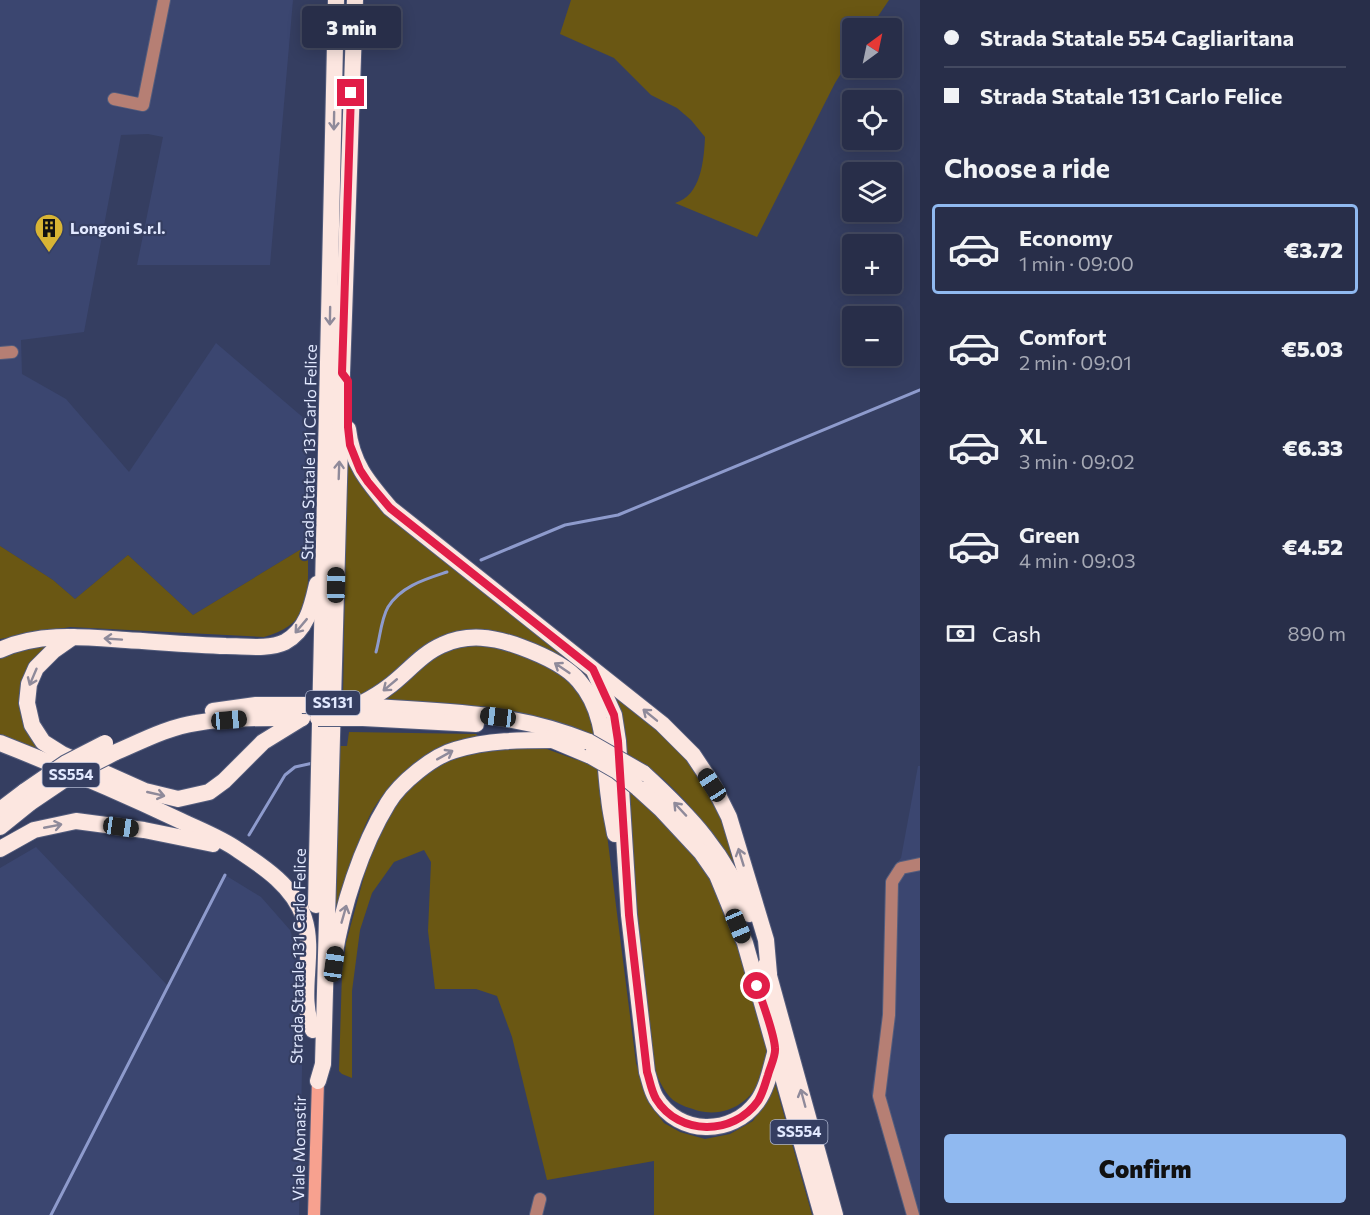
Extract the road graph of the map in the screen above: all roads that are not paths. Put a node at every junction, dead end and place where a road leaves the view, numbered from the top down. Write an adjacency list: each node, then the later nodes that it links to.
1 (164, 0): 4 (street)
2 (336, 0): 6 (highway, Strada Statale 131 Carlo Felice / SS131, one-way to 6)
3 (354, 0): 5 (highway, Strada Statale 131 Carlo Felice / SS131)
4 (114, 99)
5 (342, 373): 9 (highway); 24 (highway, Strada Statale 131 Carlo Felice / SS131, one-way to 5)
6 (325, 551): 7 (highway, one-way to 7); 24 (highway, Strada Statale 131 Carlo Felice / SS131)
7 (73, 636): 8 (highway); 11 (highway, one-way to 11)
8 (0, 650)
9 (593, 669): 22 (highway); 23 (highway, one-way to 9)
10 (360, 712): 11 (highway, SS554, bridge); 12 (highway, SS554); 14 (highway, SS554); 22 (highway, one-way to 10)
11 (307, 713): 16 (highway, SS554, bridge)
12 (555, 740): 14 (highway, SS554); 24 (highway, one-way to 12)
13 (0, 742): 20 (highway)
14 (590, 749): 15 (highway, SS554, bridge)
15 (641, 781): 23 (highway, SS554, one-way to 15); 25 (highway, SS554)
16 (28, 796): 17 (highway, SS554); 18 (highway, SS554)
17 (0, 810)
18 (0, 827)
19 (0, 849): 20 (highway, one-way to 20)
20 (237, 849): 24 (highway)
21 (920, 864): 32 (street)
22 (629, 915): 25 (highway)
23 (769, 974): 31 (highway, SS554, one-way to 23)
24 (319, 1031): 26 (highway, Strada Statale 131 Carlo Felice / SS131)
25 (776, 1050): 30 (highway, SS554)
26 (318, 1081): 28 (main road, Viale Monastir)
27 (540, 1200): 29 (street)
28 (314, 1215)
29 (536, 1215)
30 (822, 1215)
31 (835, 1215)
32 (913, 1215)

